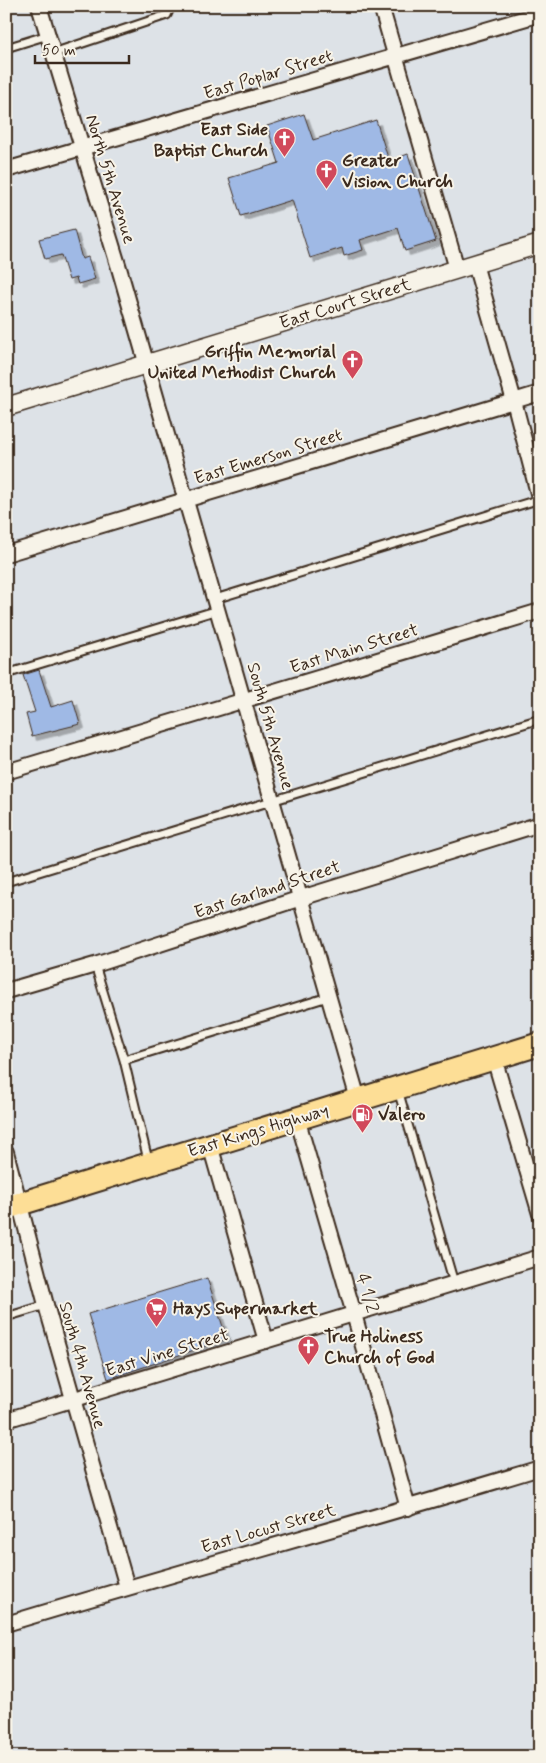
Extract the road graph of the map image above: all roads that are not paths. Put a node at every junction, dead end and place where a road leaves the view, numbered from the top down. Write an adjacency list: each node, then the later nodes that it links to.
1 (39, 6): 5 (street, North 5th Avenue)
2 (171, 6): 7 (lane)
3 (381, 6): 8 (street)
4 (540, 14): 8 (street, East Poplar Street)
5 (48, 36): 6 (lane); 7 (street, North 5th Avenue)
6 (6, 48)
7 (53, 53): 9 (street, North 5th Avenue)
8 (395, 55): 9 (street, East Poplar Street); 13 (street)
9 (82, 148): 10 (street, East Poplar Street); 14 (street, North 5th Avenue)
10 (6, 170)
11 (540, 244): 12 (street, East Court Street)
12 (475, 264): 13 (street, East Court Street); 16 (street)
13 (457, 269): 14 (street, East Court Street)
14 (146, 364): 17 (street, East Court Street); 19 (street, South 5th Avenue)
15 (540, 393): 16 (street, East Emerson Street)
16 (514, 401): 18 (street); 19 (street, East Emerson Street)
17 (6, 407)
18 (540, 499): 21 (lane)
19 (185, 500): 20 (street, East Emerson Street); 21 (street, South 5th Avenue)
20 (6, 554)
21 (217, 604): 23 (lane); 24 (street, South 5th Avenue)
22 (540, 611): 24 (street, East Main Street)
23 (6, 674)
24 (244, 701): 26 (street, East Main Street); 27 (street, South 5th Avenue)
25 (540, 719): 27 (lane)
26 (6, 772)
27 (272, 800): 29 (lane); 30 (street, South 5th Avenue)
28 (540, 824): 30 (street, East Garland Street)
29 (6, 882)
30 (301, 898): 31 (street, East Garland Street); 33 (street, South 5th Avenue)
31 (95, 965): 32 (street, East Garland Street); 36 (lane)
32 (6, 991)
33 (328, 997): 36 (lane); 38 (street, South 5th Avenue)
34 (540, 1044): 35 (main road, East Kings Highway)
35 (494, 1058): 37 (main road, East Kings Highway); 44 (street)
36 (124, 1060): 42 (lane)
37 (398, 1087): 38 (main road, East Kings Highway); 46 (lane)
38 (358, 1100): 39 (main road, East Kings Highway)
39 (297, 1118): 40 (main road, East Kings Highway); 48 (street, 4 1/2)
40 (210, 1145): 42 (main road, East Kings Highway); 50 (street)
41 (6, 1152): 43 (street, South 4th Avenue)
42 (149, 1164): 43 (main road, East Kings Highway)
43 (13, 1206): 47 (street, South 4th Avenue)
44 (540, 1214)
45 (540, 1257): 46 (street, East Vine Street)
46 (454, 1283): 48 (street, East Vine Street)
47 (46, 1305): 49 (lane); 51 (street, South 4th Avenue)
48 (354, 1314): 50 (street, East Vine Street); 54 (street, 4 1/2)
49 (6, 1316)
50 (266, 1341): 51 (street, East Vine Street)
51 (73, 1400): 52 (street, East Vine Street); 55 (street, South 4th Avenue)
52 (6, 1420)
53 (540, 1468): 54 (street, East Locust Street)
54 (408, 1508): 55 (street, East Locust Street)
55 (127, 1588): 56 (street, East Locust Street)
56 (6, 1624)

